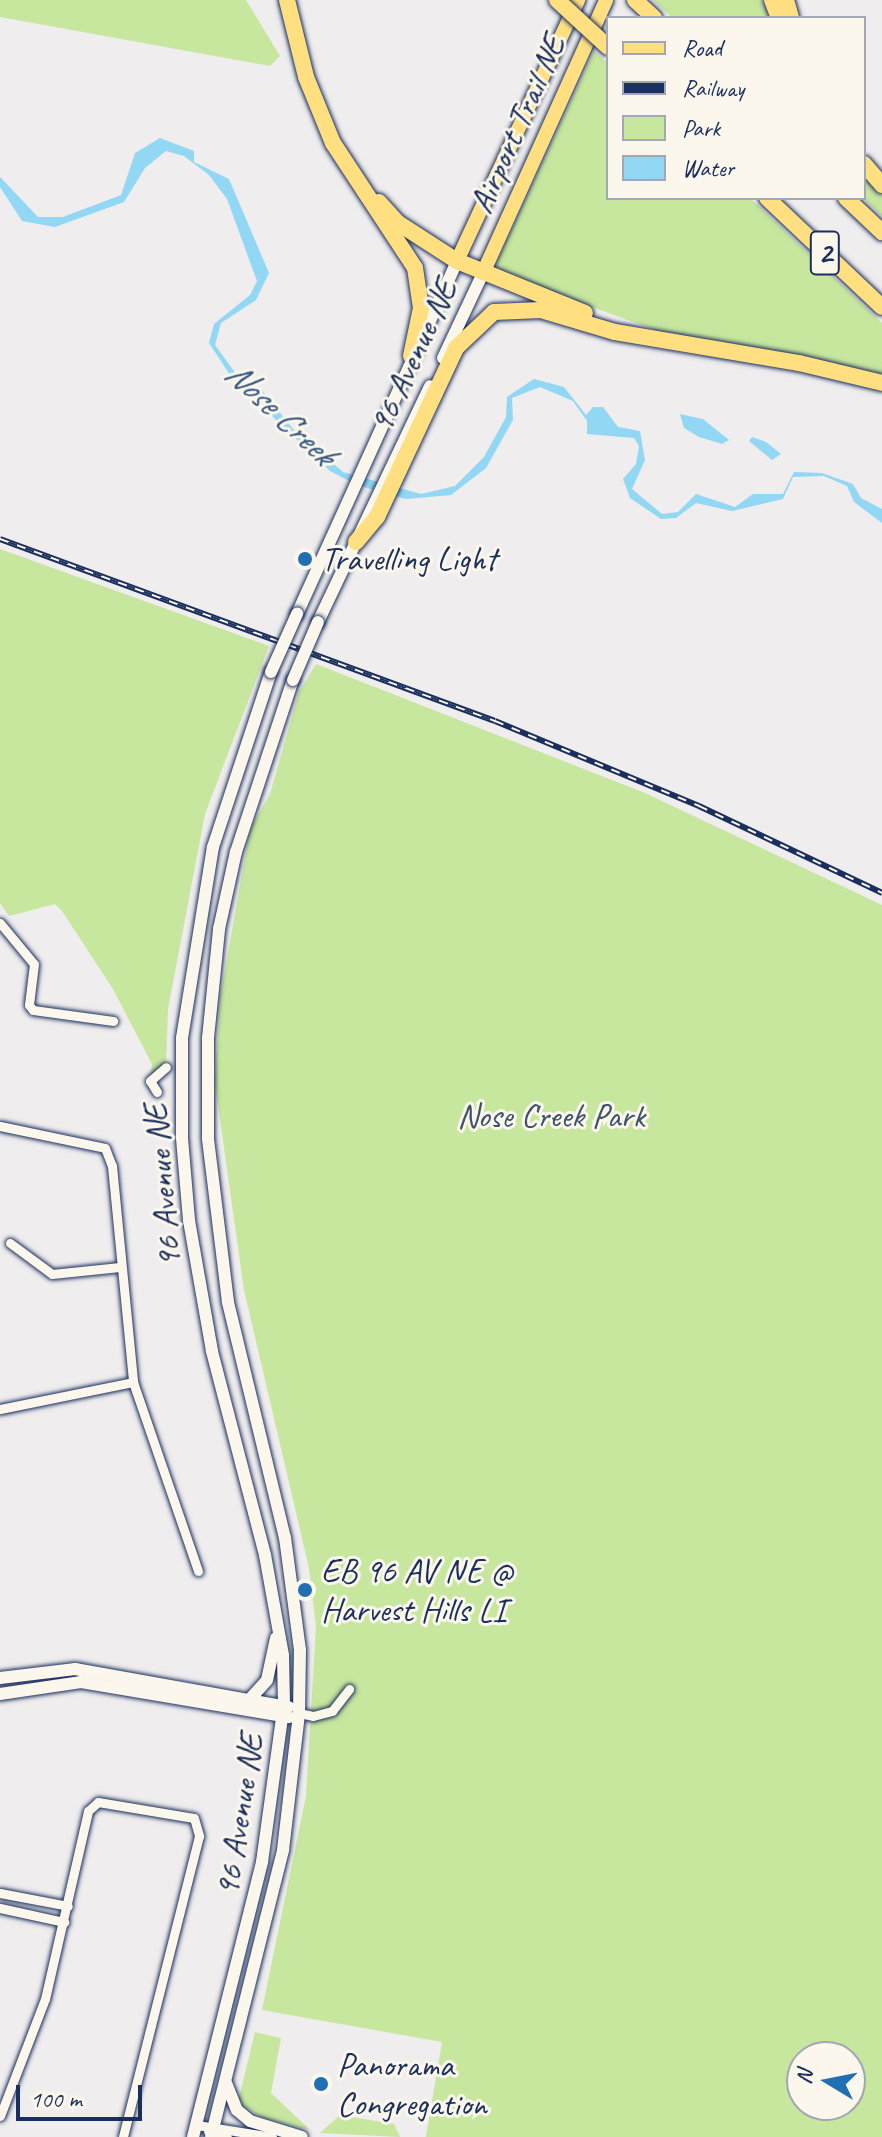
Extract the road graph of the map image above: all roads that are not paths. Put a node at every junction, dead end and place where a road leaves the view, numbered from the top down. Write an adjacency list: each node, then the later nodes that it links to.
1 (287, 0): 6 (highway)
2 (557, 0): 5 (highway, bridge)
3 (578, 0): 12 (main road, Airport Trail NE)
4 (606, 0): 13 (main road, Airport Trail NE)
5 (606, 45)
6 (333, 143): 12 (highway); 16 (highway)
7 (866, 166): 8 (highway)
8 (882, 185)
9 (769, 200): 14 (highway, 2)
10 (848, 200): 11 (highway, 2)
11 (882, 232)
12 (457, 261): 13 (highway); 16 (main road, 96 Avenue NE)
13 (483, 273): 15 (highway); 18 (main road, 96 Avenue NE)
14 (882, 307)
15 (642, 335): 17 (highway); 18 (highway)
16 (411, 356): 28 (main road, 96 Avenue NE, bridge)
17 (882, 383)
18 (410, 436): 19 (highway)
19 (356, 542): 27 (main road, 96 Avenue NE, bridge)
20 (0, 923): 21 (street)
21 (113, 1021)
22 (166, 1067): 23 (street)
23 (157, 1092)
24 (0, 1126): 26 (street)
25 (10, 1243): 26 (street)
26 (120, 1267): 29 (street)
27 (236, 1344): 28 (main road); 38 (main road, 96 Avenue NE)
28 (212, 1351): 32 (main road, 96 Avenue NE)
29 (133, 1382): 30 (street); 31 (street)
30 (0, 1409)
31 (198, 1571)
32 (277, 1631): 36 (main road); 37 (main road, 96 Avenue NE)
33 (0, 1678): 36 (main road)
34 (349, 1689): 38 (street)
35 (0, 1694): 39 (main road)
36 (250, 1699): 37 (main road)
37 (284, 1704): 38 (main road); 39 (main road, 96 Avenue NE)
38 (299, 1713): 39 (main road); 44 (main road, 96 Avenue NE)
39 (283, 1718): 46 (main road, 96 Avenue NE)
40 (0, 1893): 41 (street)
41 (68, 1906): 43 (street); 48 (street)
42 (0, 1908): 43 (street)
43 (64, 1922): 45 (street)
44 (226, 2083): 47 (main road, 96 Avenue NE); 51 (main road)
45 (0, 2116)
46 (195, 2131): 47 (street)
47 (213, 2132): 49 (street); 50 (street)
48 (123, 2137)
49 (227, 2137)
50 (272, 2137)
51 (302, 2137)

